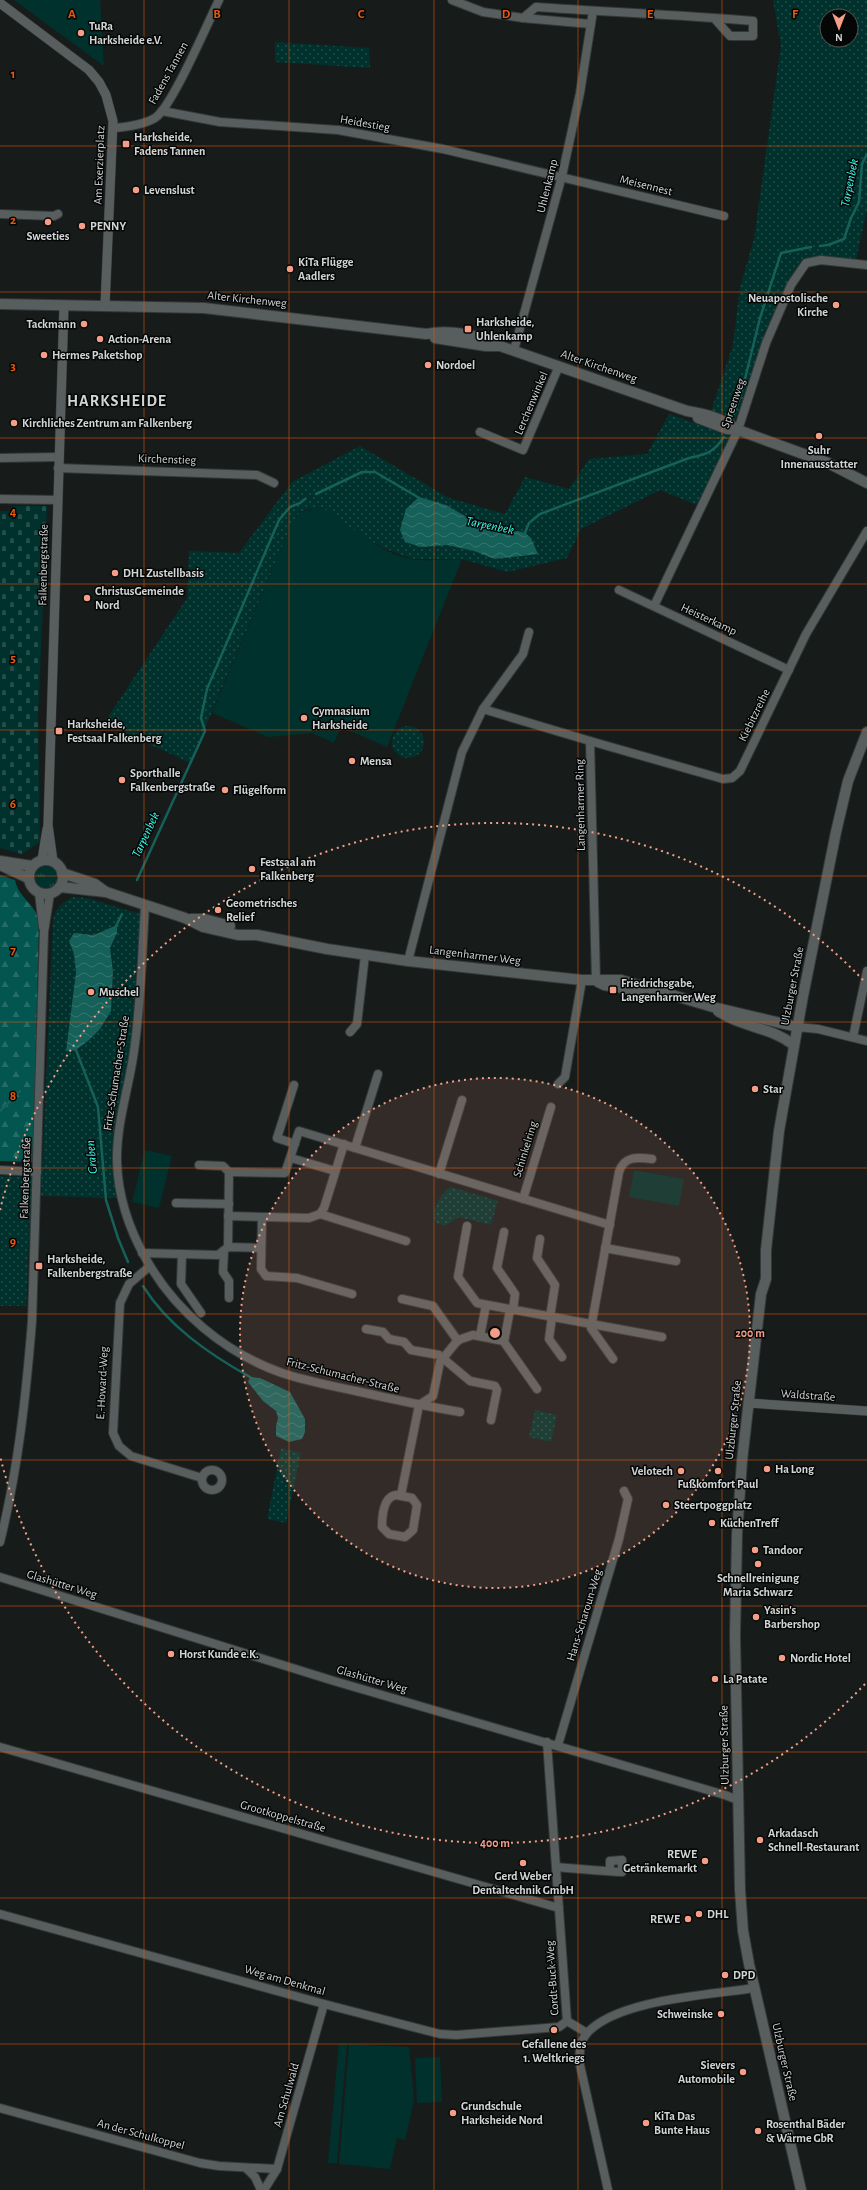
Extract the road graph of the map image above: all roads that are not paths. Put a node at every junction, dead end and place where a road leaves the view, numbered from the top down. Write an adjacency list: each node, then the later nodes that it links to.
1 (219, 0): 8 (street, Fadens Tannen)
2 (452, 0): 5 (street)
3 (0, 3): 9 (street, Am Exerzierplatz)
4 (593, 11): 5 (street); 6 (street); 7 (street, Uhlenkamp)
5 (522, 18): 7 (street)
6 (714, 18): 6 (street)
7 (591, 24): 10 (street, Uhlenkamp)
8 (162, 111): 9 (street, Fadens Tannen); 10 (street, Heidestieg)
9 (113, 128): 17 (street, Am Exerzierplatz)
10 (562, 176): 13 (street, Meisennest); 18 (street, Uhlenkamp)
11 (0, 214): 12 (street)
12 (58, 214)
13 (724, 216)
14 (867, 265): 20 (street, Spreenweg)
15 (0, 304): 16 (main road, Alter Kirchenweg)
16 (64, 305): 17 (main road, Alter Kirchenweg); 22 (street, Falkenbergstraße)
17 (106, 306): 18 (main road, Alter Kirchenweg)
18 (514, 350): 19 (main road, Alter Kirchenweg)
19 (559, 366): 20 (main road, Alter Kirchenweg); 21 (street, Lerchenwinkel)
20 (738, 430): 26 (main road, Alter Kirchenweg); 31 (street, Spreenweg)
21 (480, 432)
22 (58, 457): 23 (street); 24 (street, Falkenbergstraße)
23 (0, 458)
24 (58, 468): 25 (street, Kirchenstieg); 28 (street, Falkenbergstraße)
25 (274, 483)
26 (867, 483)
27 (0, 500): 28 (street)
28 (57, 500): 37 (street, Falkenbergstraße)
29 (867, 531): 33 (street, Kiebitzreihe)
30 (619, 590): 31 (street, Heisterkamp)
31 (654, 606): 33 (street, Heisterkamp)
32 (529, 632): 34 (street)
33 (789, 670): 36 (street, Kiebitzreihe)
34 (483, 710): 36 (street); 52 (street)
35 (867, 732): 57 (main road, Ulzburger Straße)
36 (590, 741): 55 (street, Langenharmer Ring)
37 (48, 825): 38 (street, Falkenbergstraße); 40 (street, Falkenbergstraße)
38 (42, 860): 40 (main road); 42 (main road)
39 (0, 861): 42 (main road)
40 (53, 861): 43 (main road)
41 (0, 865): 44 (main road)
42 (32, 866): 44 (main road)
43 (62, 873): 45 (main road); 46 (main road, Langenharmer Weg)
44 (28, 878): 47 (main road)
45 (60, 887): 46 (main road, Langenharmer Weg); 48 (main road)
46 (106, 892): 49 (main road, Langenharmer Weg)
47 (39, 893): 48 (main road); 50 (street, Falkenbergstraße)
48 (50, 894): 50 (street, Falkenbergstraße)
49 (145, 906): 51 (main road, Langenharmer Weg); 92 (street, Fritz-Schumacher-Straße)
50 (44, 932): 75 (street, Falkenbergstraße)
51 (365, 955): 52 (main road, Langenharmer Weg); 58 (street)
52 (408, 961): 54 (main road, Langenharmer Weg)
53 (867, 971): 59 (street)
54 (582, 980): 55 (main road, Langenharmer Weg); 63 (street)
55 (596, 981): 56 (main road, Langenharmer Weg)
56 (713, 1007): 57 (main road, Langenharmer Weg); 61 (main road, Langenharmer Weg)
57 (797, 1026): 59 (street, Langenharmer Weg); 61 (main road, Ulzburger Straße)
58 (350, 1032)
59 (853, 1037): 60 (street, Langenharmer Weg)
60 (867, 1041)
61 (794, 1045): 113 (main road, Ulzburger Straße)
62 (378, 1074): 69 (street)
63 (558, 1084)
64 (294, 1085): 67 (street)
65 (462, 1100): 77 (street)
66 (551, 1107): 78 (street, Schinkelring)
67 (295, 1144): 68 (street); 70 (street)
68 (344, 1144): 69 (street); 74 (street)
69 (355, 1148): 77 (street)
70 (291, 1158): 74 (street); 76 (street)
71 (652, 1159): 85 (street)
72 (199, 1165): 76 (street)
73 (0, 1170): 75 (street)
74 (335, 1171): 81 (street)
75 (36, 1172): 121 (street, Falkenbergstraße)
76 (229, 1172): 80 (street)
77 (440, 1174): 78 (street)
78 (523, 1199): 85 (street)
79 (176, 1203): 80 (street)
80 (229, 1204): 82 (street)
81 (320, 1214): 83 (street); 88 (street)
82 (228, 1216): 83 (street); 91 (street)
83 (262, 1217): 89 (street)
84 (467, 1226): 99 (street)
85 (610, 1226): 90 (street)
86 (504, 1232): 100 (street)
87 (540, 1238): 102 (street)
88 (406, 1240)
89 (261, 1248): 91 (street); 96 (street)
90 (606, 1248): 94 (street); 103 (street)
91 (226, 1249): 93 (street); 97 (street)
92 (142, 1253): 93 (street); 95 (street, Fritz-Schumacher-Straße)
93 (182, 1254): 101 (street)
94 (676, 1261)
95 (150, 1266): 114 (street, Fritz-Schumacher-Straße); 118 (street, E.-Howard-Weg)
96 (352, 1294)
97 (229, 1298)
98 (402, 1299): 107 (street)
99 (486, 1305): 100 (street); 105 (street)
100 (511, 1310): 102 (street); 108 (street)
101 (201, 1313)
102 (551, 1317): 103 (street); 109 (street)
103 (592, 1324): 106 (street); 111 (street)
104 (366, 1329): 110 (street)
105 (480, 1336): 107 (street); 108 (street)
106 (662, 1337)
107 (458, 1340): 110 (street)
108 (504, 1340): 112 (street)
109 (562, 1357)
110 (443, 1358): 114 (street); 117 (street)
111 (612, 1359)
112 (537, 1389)
113 (748, 1403): 115 (street, Waldstraße); 126 (main road, Ulzburger Straße)
114 (419, 1405): 116 (street, Fritz-Schumacher-Straße); 120 (street)
115 (867, 1411)
116 (460, 1412)
117 (491, 1420)
118 (202, 1478)
119 (624, 1491): 124 (street, Hans-Scharoun-Weg)
120 (401, 1496): 120 (street)
121 (0, 1542)
122 (0, 1577): 123 (street, Glashütter Weg)
123 (548, 1742): 124 (street, Glashütter Weg); 127 (street, Cordt-Buck-Weg)
124 (558, 1745): 126 (street, Glashütter Weg)
125 (0, 1747): 129 (street, Grootkoppelstraße)
126 (738, 1800): 131 (main road, Ulzburger Straße)
127 (556, 1867): 128 (street); 129 (street, Cordt-Buck-Weg)
128 (610, 1871)
129 (559, 1908): 133 (street, Cordt-Buck-Weg)
130 (0, 1914): 132 (street, Weg am Denkmal)
131 (754, 1988): 134 (street); 141 (main road, Ulzburger Straße)
132 (324, 2004): 133 (street, Weg am Denkmal); 137 (street, Am Schulwald)
133 (567, 2021): 134 (street, Cordt-Buck-Weg)
134 (587, 2034): 140 (street)
135 (0, 2108): 136 (street, An der Schulkoppel)
136 (246, 2168): 137 (street, An der Schulkoppel); 138 (street)
137 (277, 2169): 139 (street, Am Schulwald)
138 (261, 2190)
139 (264, 2190)
140 (608, 2190)
141 (801, 2190)

